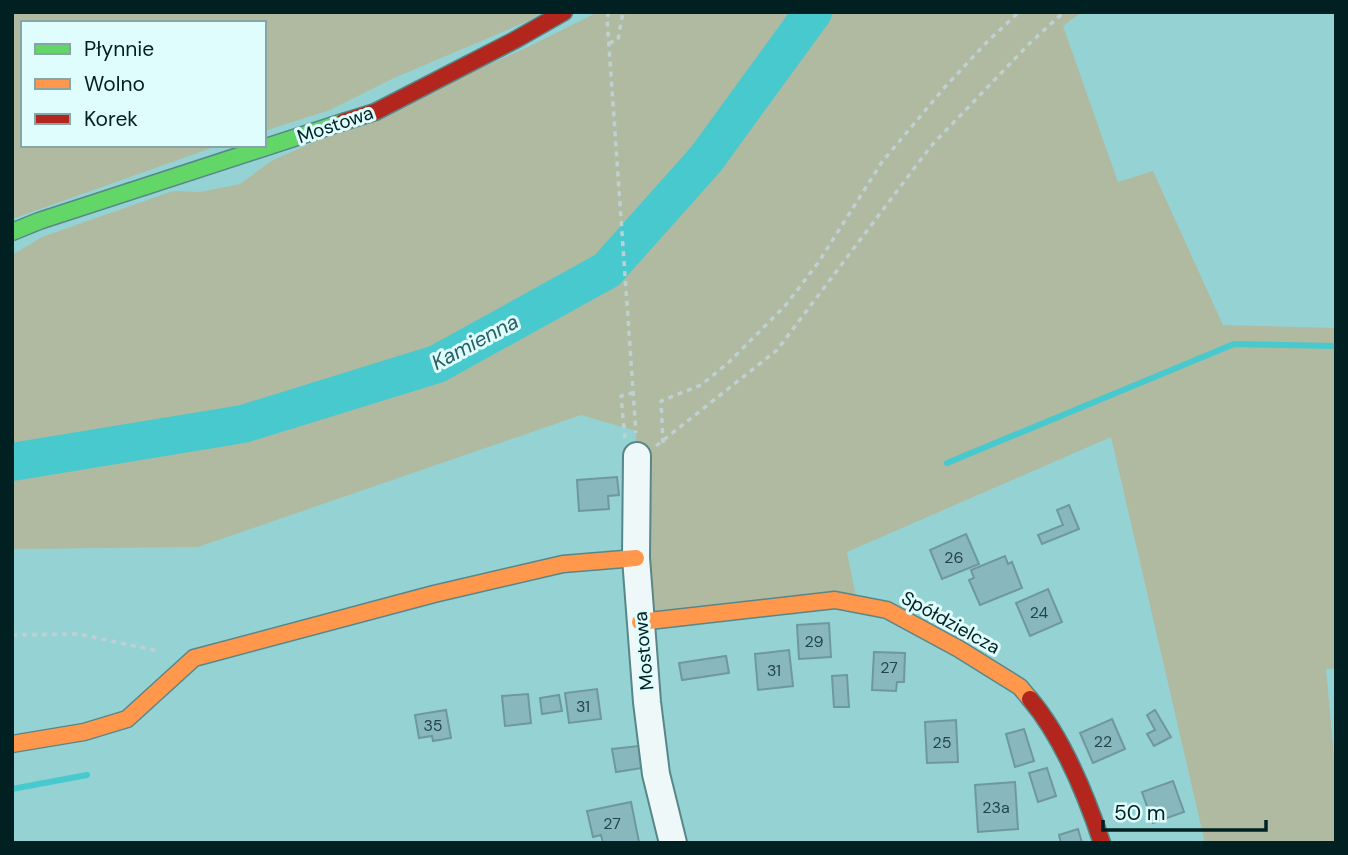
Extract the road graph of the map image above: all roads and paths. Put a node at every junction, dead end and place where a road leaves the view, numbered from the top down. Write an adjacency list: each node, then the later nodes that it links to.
1 (564, 12): 7 (street, Mostowa)
2 (609, 12): 6 (path)
3 (622, 12): 6 (path)
4 (1018, 12): 9 (path)
5 (1065, 12): 9 (path)
6 (609, 43): 8 (path)
7 (12, 232)
8 (632, 393): 10 (path); 10 (path)
9 (663, 443): 10 (path)
10 (636, 444): 11 (street, Mostowa)
11 (636, 558): 12 (street, Mostowa); 14 (street)
12 (640, 622): 16 (street, Mostowa); 17 (street, Spółdzielcza)
13 (12, 635): 14 (path)
14 (194, 659): 15 (street)
15 (12, 744)
16 (673, 843)
17 (1102, 843)

